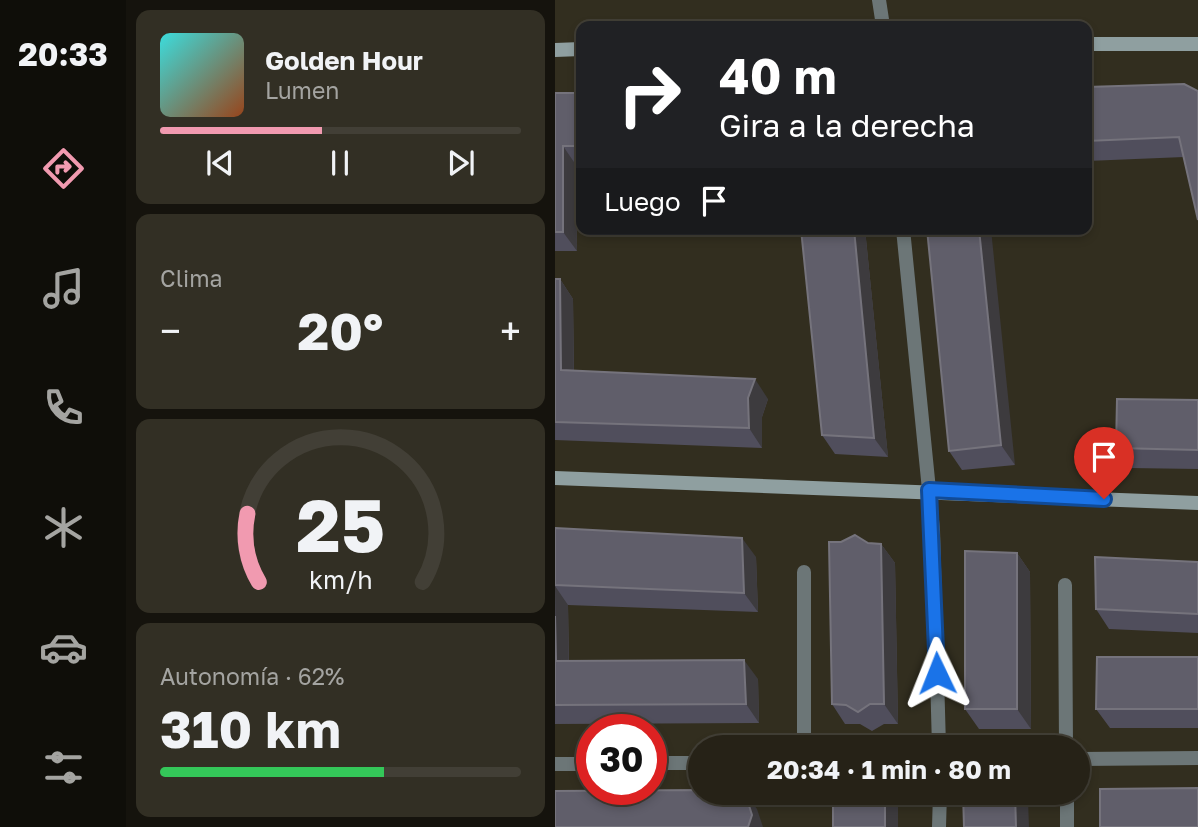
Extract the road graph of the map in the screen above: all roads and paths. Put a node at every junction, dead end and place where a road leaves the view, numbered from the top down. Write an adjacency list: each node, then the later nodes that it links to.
1 (879, 0): 2 (street)
2 (882, 21)
3 (1092, 44): 4 (main road)
4 (1198, 44)
5 (555, 50): 6 (main road)
6 (576, 50)
7 (904, 235): 9 (street)
8 (555, 478): 9 (main road)
9 (929, 490): 10 (main road); 14 (street)
10 (1198, 503)
11 (804, 572): 13 (street)
12 (1065, 585): 15 (street)
13 (804, 735)
14 (939, 735)
15 (1066, 735)
16 (1198, 758): 17 (street)
17 (1090, 759)
18 (667, 763): 19 (street)
19 (688, 763)
20 (555, 764): 21 (street)
21 (576, 764)
22 (939, 805): 24 (street)
23 (1067, 805): 25 (street)
24 (939, 827)
25 (1067, 827)

